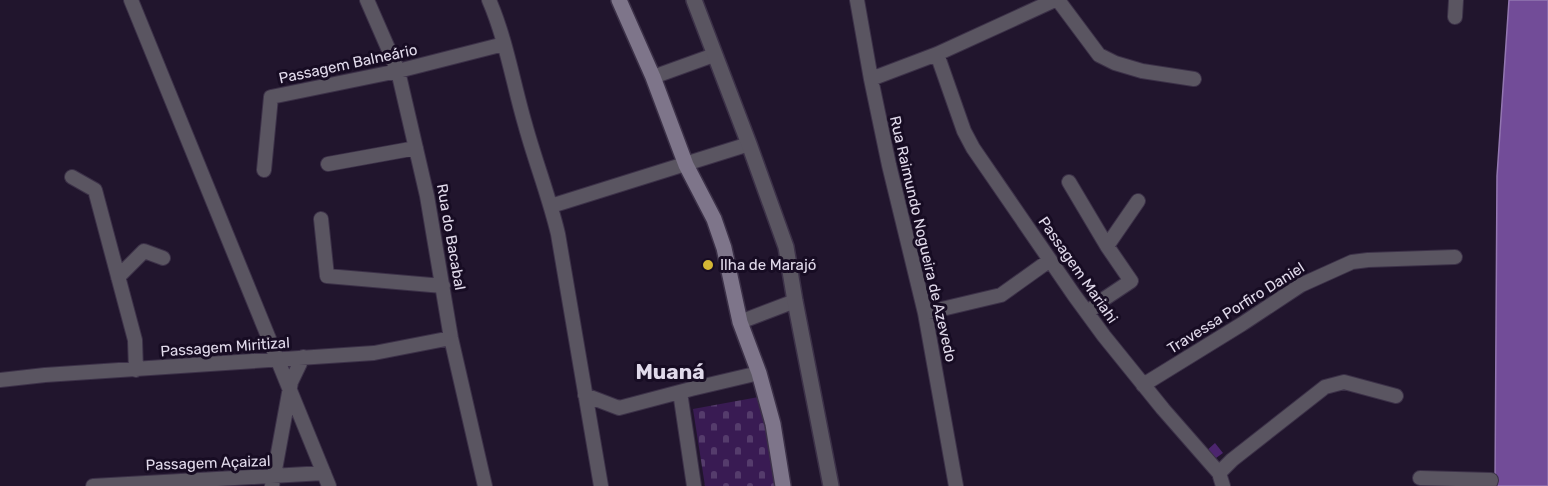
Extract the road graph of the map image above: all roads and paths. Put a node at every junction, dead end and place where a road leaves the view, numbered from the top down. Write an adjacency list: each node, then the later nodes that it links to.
1 (131, 0): 39 (street)
2 (367, 0): 13 (street, Rua do Bacabal)
3 (489, 0): 10 (street)
4 (619, 0): 14 (main road)
5 (694, 0): 12 (street)
6 (857, 0): 15 (street, Rua Raimundo Nogueira de Azevedo)
7 (1056, 0): 11 (street); 16 (street)
8 (1456, 0): 9 (street)
9 (1455, 17)
10 (504, 44): 13 (street, Passagem Balneário); 25 (street)
11 (937, 54): 15 (street); 30 (street, Passagem Mariahi)
12 (714, 55): 14 (street); 17 (street)
13 (398, 71): 18 (street, Rua do Bacabal); 21 (street, Passagem Balneário)
14 (653, 77): 20 (main road)
15 (871, 79): 34 (street, Rua Raimundo Nogueira de Azevedo)
16 (1194, 80)
17 (749, 144): 20 (street); 33 (street)
18 (416, 148): 19 (street); 32 (street, Rua do Bacabal)
19 (328, 164)
20 (686, 165): 25 (street); 36 (main road)
21 (264, 170)
22 (72, 177): 31 (street)
23 (1068, 182): 27 (street)
24 (1138, 201): 27 (street)
25 (551, 206): 46 (street)
26 (321, 219): 32 (street)
27 (1107, 246): 35 (street)
28 (1455, 257): 43 (street, Travessa Porfiro Daniel)
29 (163, 258): 31 (street)
30 (1050, 260): 34 (street); 35 (street, Passagem Mariahi)
31 (118, 277): 40 (street)
32 (443, 286): 37 (street, Rua do Bacabal)
33 (795, 301): 36 (street); 58 (street)
34 (925, 313): 59 (street, Rua Raimundo Nogueira de Azevedo)
35 (1087, 313): 43 (street, Passagem Mariahi)
36 (740, 322): 41 (main road)
37 (451, 338): 38 (street, Passagem Miritizal); 54 (street, Rua do Bacabal)
38 (303, 357): 39 (street, Passagem Miritizal); 44 (street)
39 (278, 359): 40 (street, Passagem Miritizal); 44 (street)
40 (136, 370): 42 (street, Passagem Miritizal)
41 (759, 373): 45 (street); 57 (main road)
42 (0, 380)
43 (1143, 385): 50 (street, Passagem Mariahi)
44 (290, 389): 49 (street); 51 (street)
45 (680, 392): 46 (street); 56 (street)
46 (585, 395): 55 (street)
47 (1396, 396): 50 (street)
48 (1420, 478): 52 (street)
49 (327, 480): 51 (street, Passagem Açaizal)
50 (1221, 480)
51 (272, 482): 53 (street, Passagem Açaizal)
52 (1490, 483)
53 (93, 486)
54 (485, 486)
55 (601, 486)
56 (694, 486)
57 (783, 486)
58 (831, 486)
59 (956, 486)

